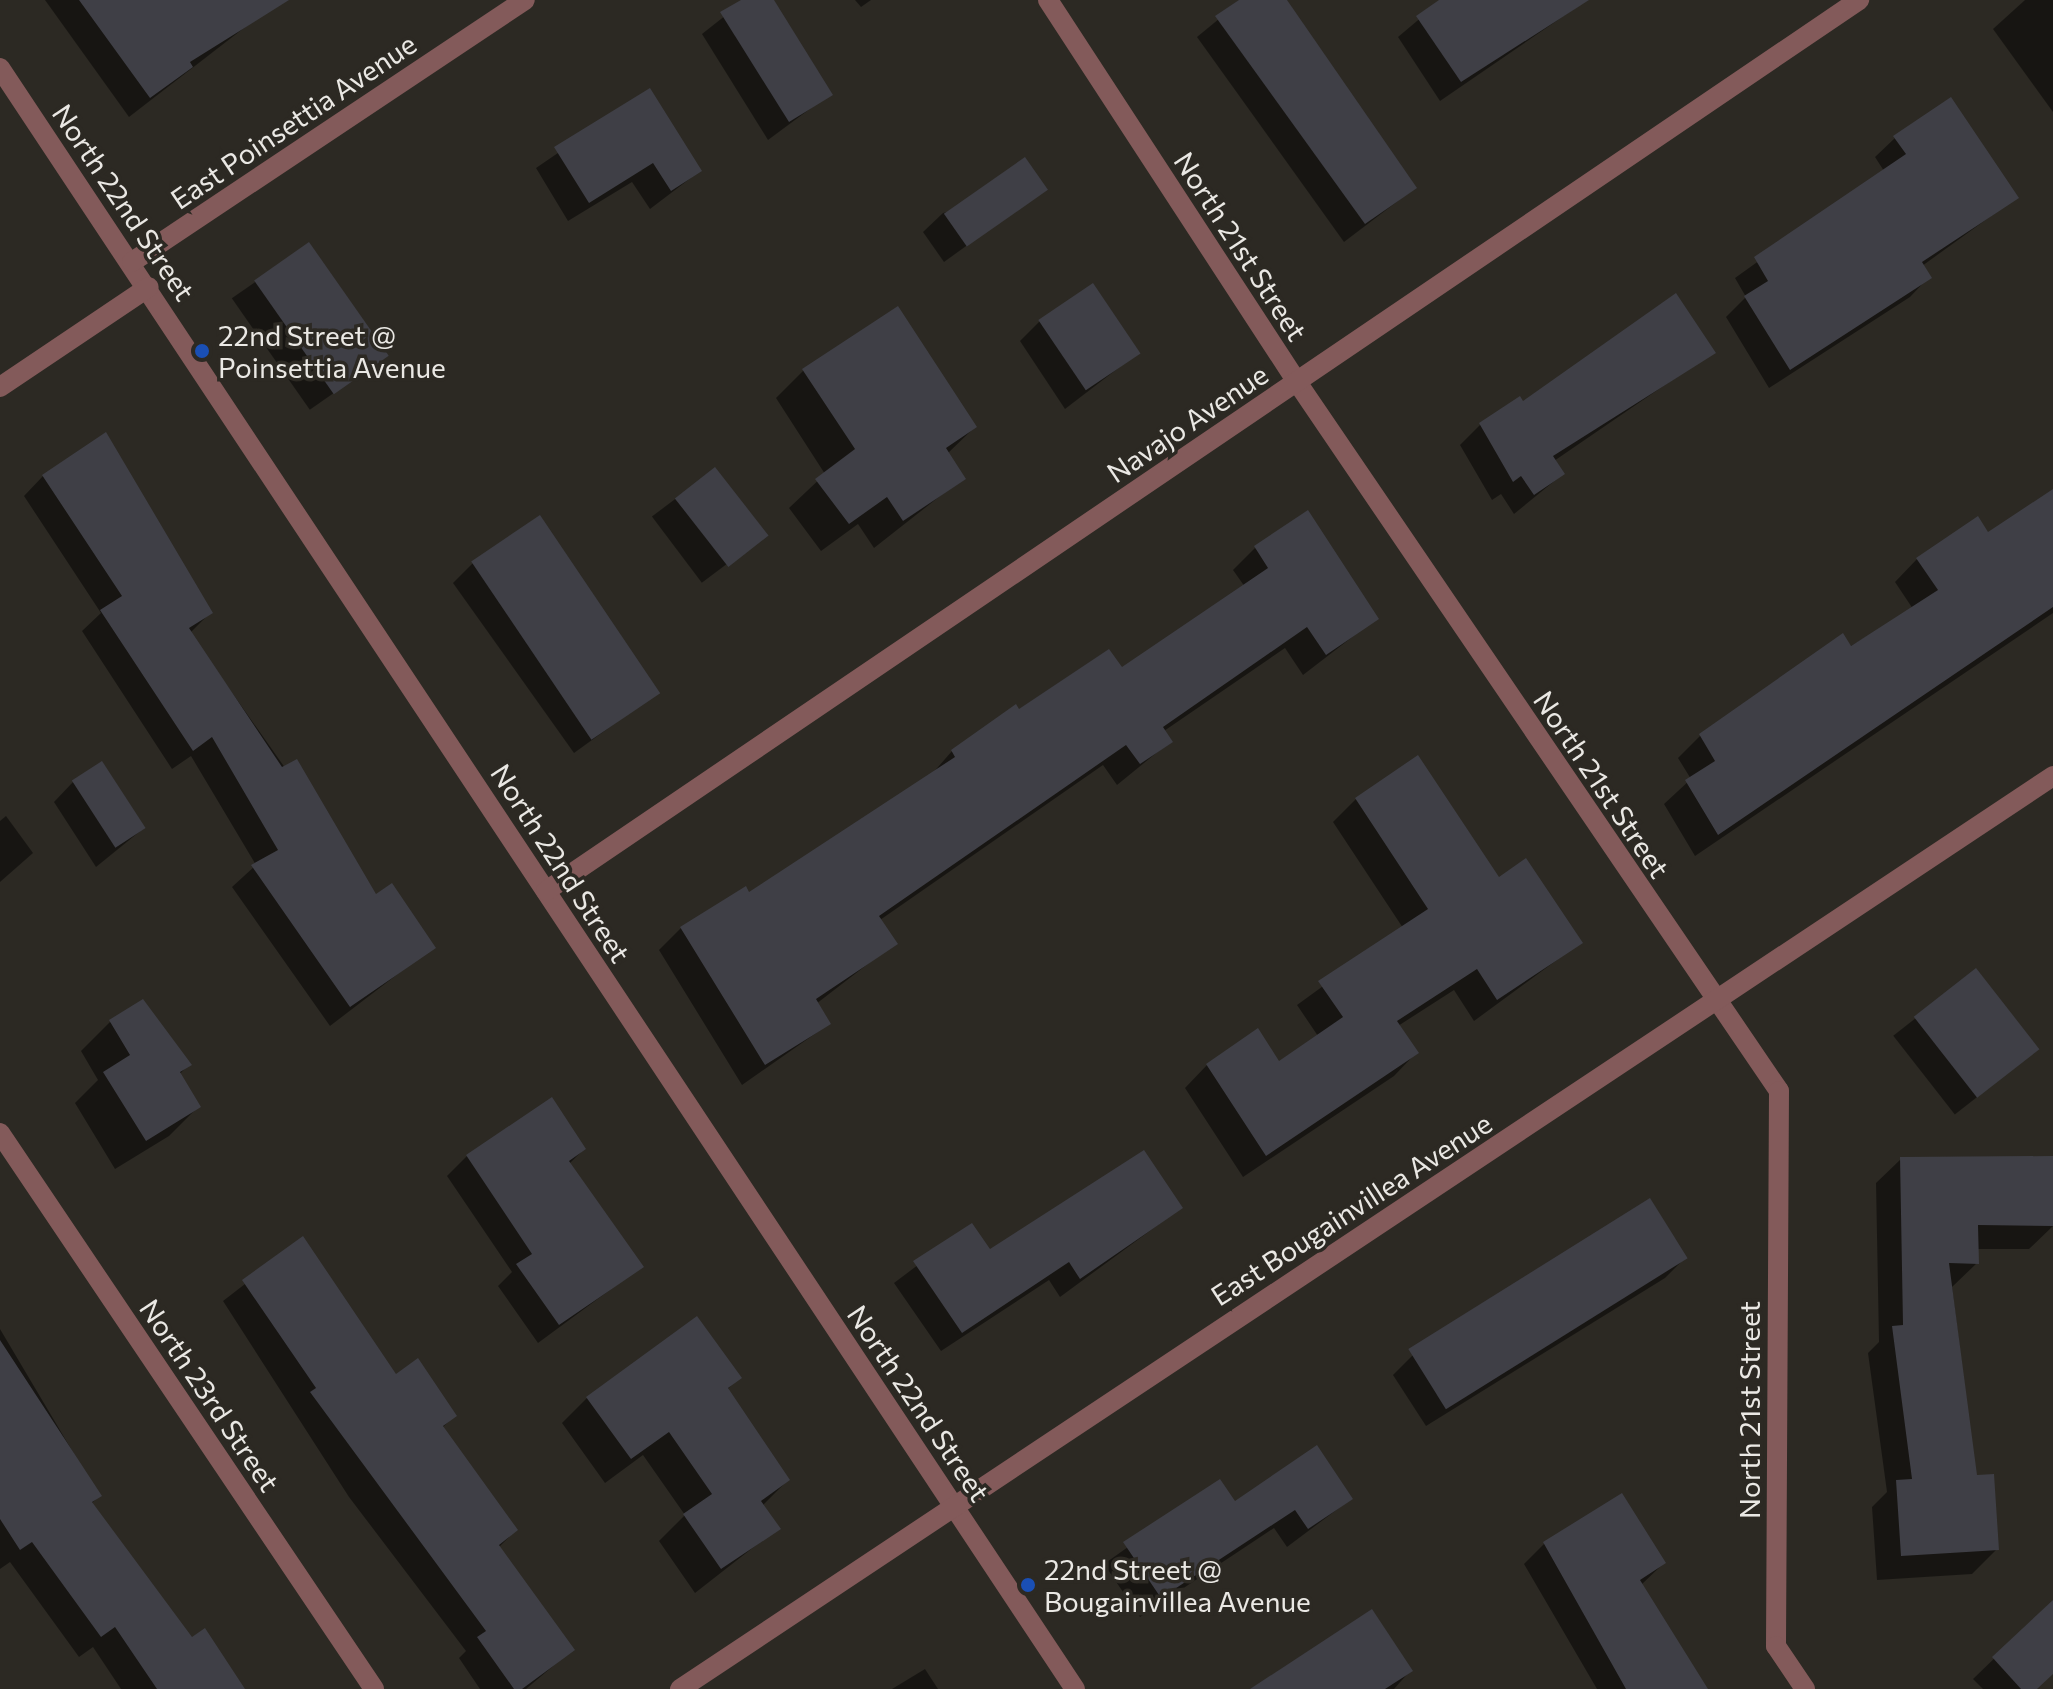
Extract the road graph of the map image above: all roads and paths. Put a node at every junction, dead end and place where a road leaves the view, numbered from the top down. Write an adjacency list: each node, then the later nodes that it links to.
1 (525, 0): 5 (street, East Poinsettia Avenue)
2 (1048, 0): 7 (street, North 21st Street)
3 (1859, 0): 7 (street, Navajo Avenue)
4 (0, 68): 5 (street, North 22nd Street)
5 (132, 262): 6 (street, North 22nd Street)
6 (149, 287): 8 (street); 10 (street, North 22nd Street)
7 (1297, 382): 10 (street, Navajo Avenue); 11 (street, North 21st Street)
8 (0, 387)
9 (2053, 776): 11 (street, East Bougainvillea Avenue)
10 (546, 891): 13 (street, North 22nd Street)
11 (1716, 1004): 13 (street, East Bougainvillea Avenue); 17 (street, North 21st Street)
12 (0, 1133): 14 (street, North 23rd Street)
13 (952, 1503): 15 (street, East Bougainvillea Avenue); 16 (street, North 22nd Street)
14 (374, 1689)
15 (680, 1689)
16 (1075, 1689)
17 (1805, 1689)

